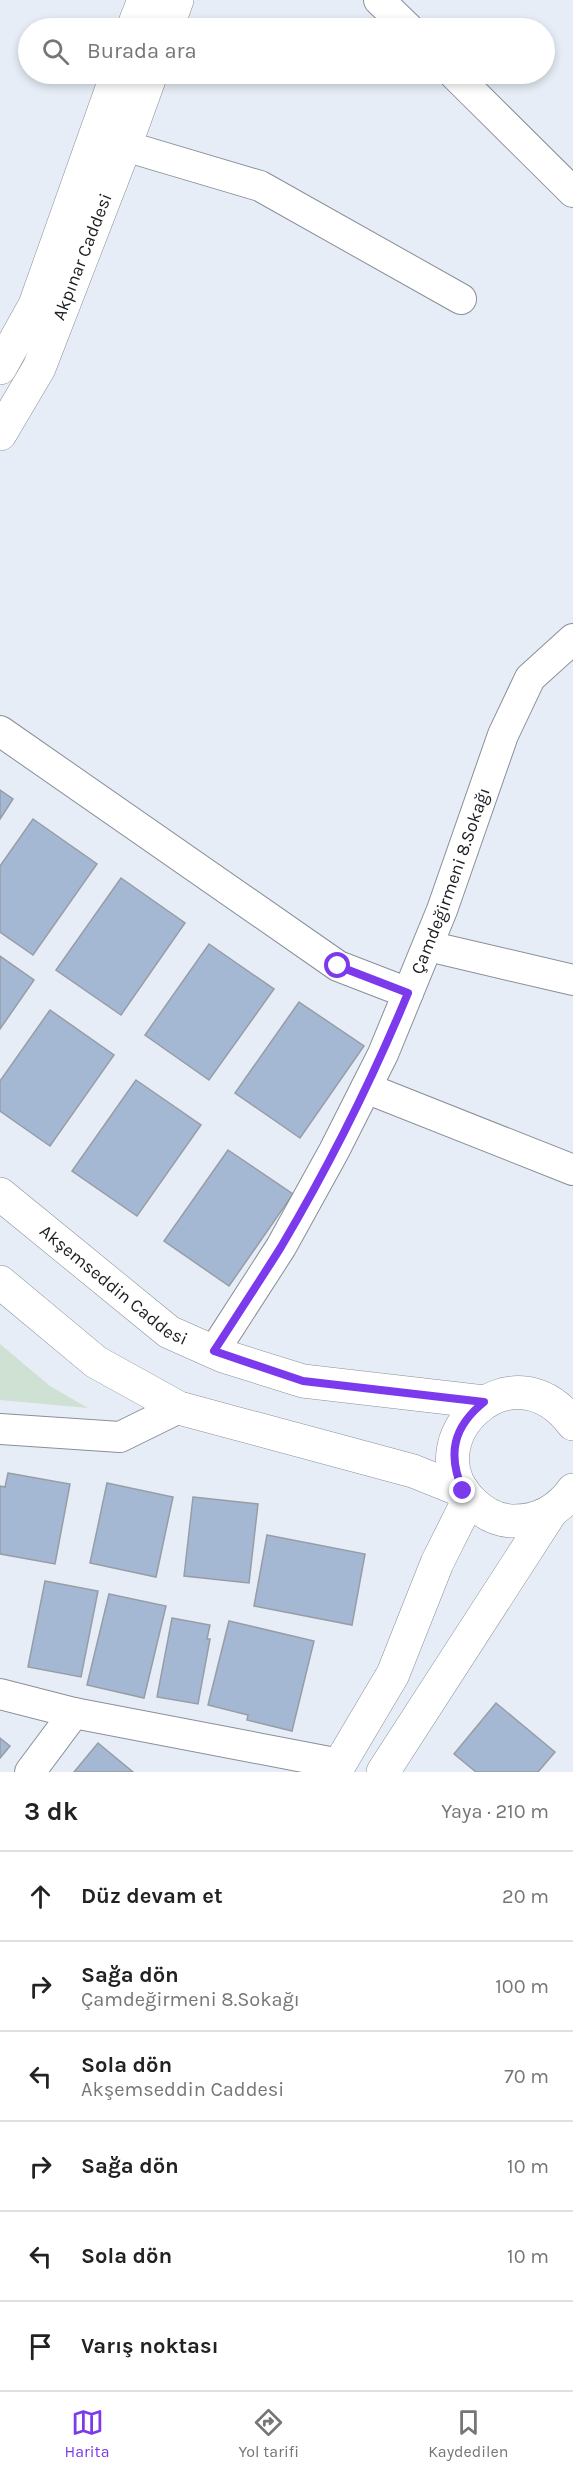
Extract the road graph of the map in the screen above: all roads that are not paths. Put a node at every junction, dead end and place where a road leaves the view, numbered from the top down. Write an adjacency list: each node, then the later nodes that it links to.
1 (144, 0): 4 (street)
2 (177, 0): 5 (street)
3 (380, 0): 6 (street)
4 (137, 18)
5 (171, 18)
6 (398, 18)
7 (113, 84): 13 (street, Akpınar Caddesi)
8 (147, 84): 10 (street, Akpınar Caddesi)
9 (464, 84): 11 (street)
10 (125, 146): 12 (street); 14 (street, Akpınar Caddesi)
11 (573, 192)
12 (461, 299)
13 (0, 368)
14 (0, 434)
15 (573, 639): 17 (street, Çamdeğirmeni 8.Sokağı)
16 (0, 730): 19 (street)
17 (428, 946): 18 (street); 19 (street, Çamdeğirmeni 8.Sokağı)
18 (573, 980)
19 (408, 993): 20 (street, Çamdeğirmeni 8.Sokağı)
20 (366, 1088): 21 (street); 24 (street, Çamdeğirmeni 8.Sokağı)
21 (573, 1170)
22 (0, 1194): 24 (street, Akşemseddin Caddesi)
23 (0, 1282): 26 (street)
24 (214, 1351): 25 (street, Akşemseddin Caddesi)
25 (484, 1402): 27 (street); 29 (street)
26 (179, 1408): 28 (street); 29 (street)
27 (573, 1423)
28 (0, 1429)
29 (466, 1495): 30 (street); 33 (street)
30 (566, 1501): 34 (street)
31 (0, 1694): 32 (street)
32 (74, 1713): 33 (street); 35 (street)
33 (337, 1768)
34 (393, 1769)
35 (30, 1772)

